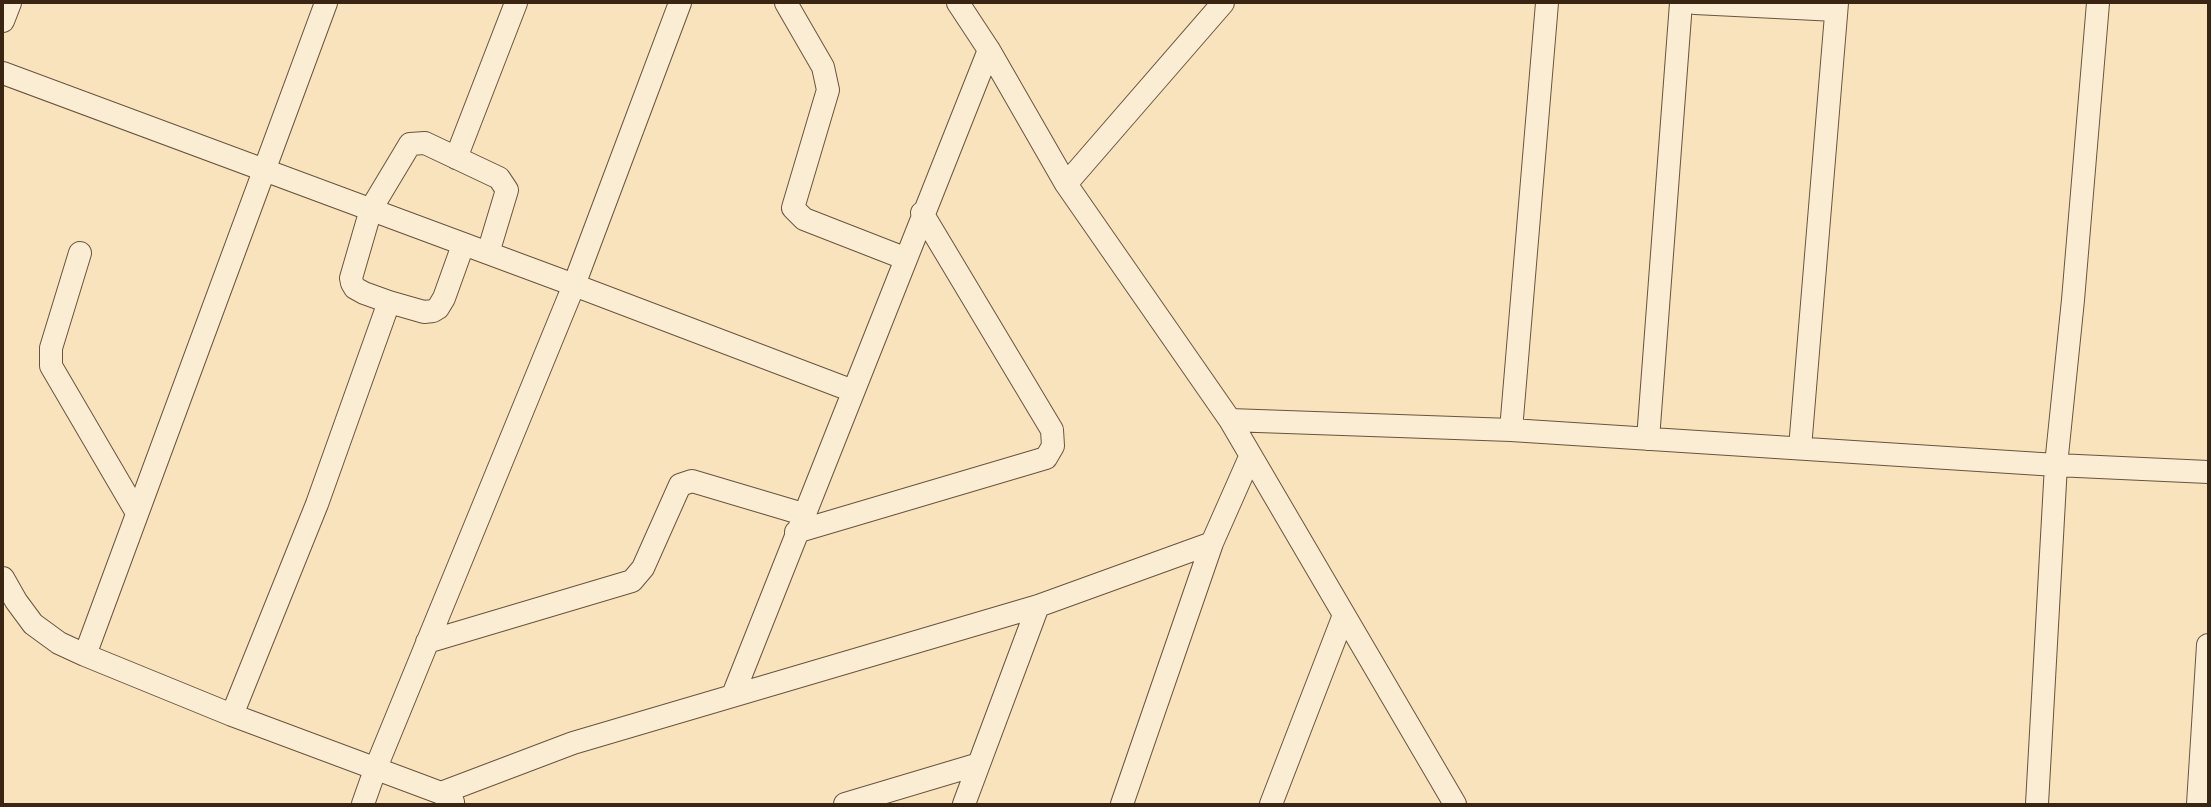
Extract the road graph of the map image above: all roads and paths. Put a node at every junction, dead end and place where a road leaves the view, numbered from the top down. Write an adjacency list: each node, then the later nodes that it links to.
1 (10, 3): 13 (street)
2 (326, 3): 17 (street)
3 (516, 3): 16 (street)
4 (680, 3): 25 (street)
5 (786, 3): 24 (street)
6 (958, 3): 14 (street)
7 (1224, 3): 18 (street)
8 (1547, 3): 29 (street)
9 (1682, 3): 30 (street)
10 (1695, 3): 12 (street)
11 (2098, 3): 33 (street)
12 (1837, 6): 31 (street)
13 (3, 21)
14 (988, 50): 18 (street); 20 (street)
15 (3, 73): 17 (street)
16 (456, 158): 19 (street); 23 (street)
17 (263, 170): 19 (street); 35 (street)
18 (1066, 184): 28 (street)
19 (371, 209): 21 (street); 26 (street)
20 (922, 213): 24 (street); 36 (street)
21 (463, 245): 23 (street); 26 (street)
22 (80, 253): 35 (street)
23 (488, 253): 25 (street)
24 (904, 258): 27 (street)
25 (574, 285): 27 (street); 41 (street)
26 (389, 302): 45 (street)
27 (853, 391): 36 (street)
28 (1230, 420): 29 (street); 32 (street)
29 (1510, 430): 30 (street)
30 (1648, 439): 31 (street)
31 (1800, 448): 33 (street)
32 (1250, 457): 37 (street); 40 (street)
33 (2056, 465): 34 (street); 55 (street)
34 (2208, 472)
35 (137, 513): 43 (street)
36 (800, 523): 41 (street); 44 (street)
37 (1212, 543): 39 (street); 52 (street)
38 (3, 578): 43 (street)
39 (1038, 606): 44 (street); 46 (street)
40 (1344, 615): 53 (street); 54 (street)
41 (427, 642): 47 (street)
42 (2208, 645): 56 (street)
43 (85, 655): 45 (street)
44 (733, 695): 48 (street)
45 (232, 715): 47 (street)
46 (979, 764): 50 (street); 51 (street)
47 (375, 770): 48 (street); 49 (street)
48 (449, 799)
49 (363, 804)
50 (845, 804)
51 (964, 804)
52 (1122, 804)
53 (1271, 804)
54 (1456, 804)
55 (2037, 804)
56 (2198, 804)

